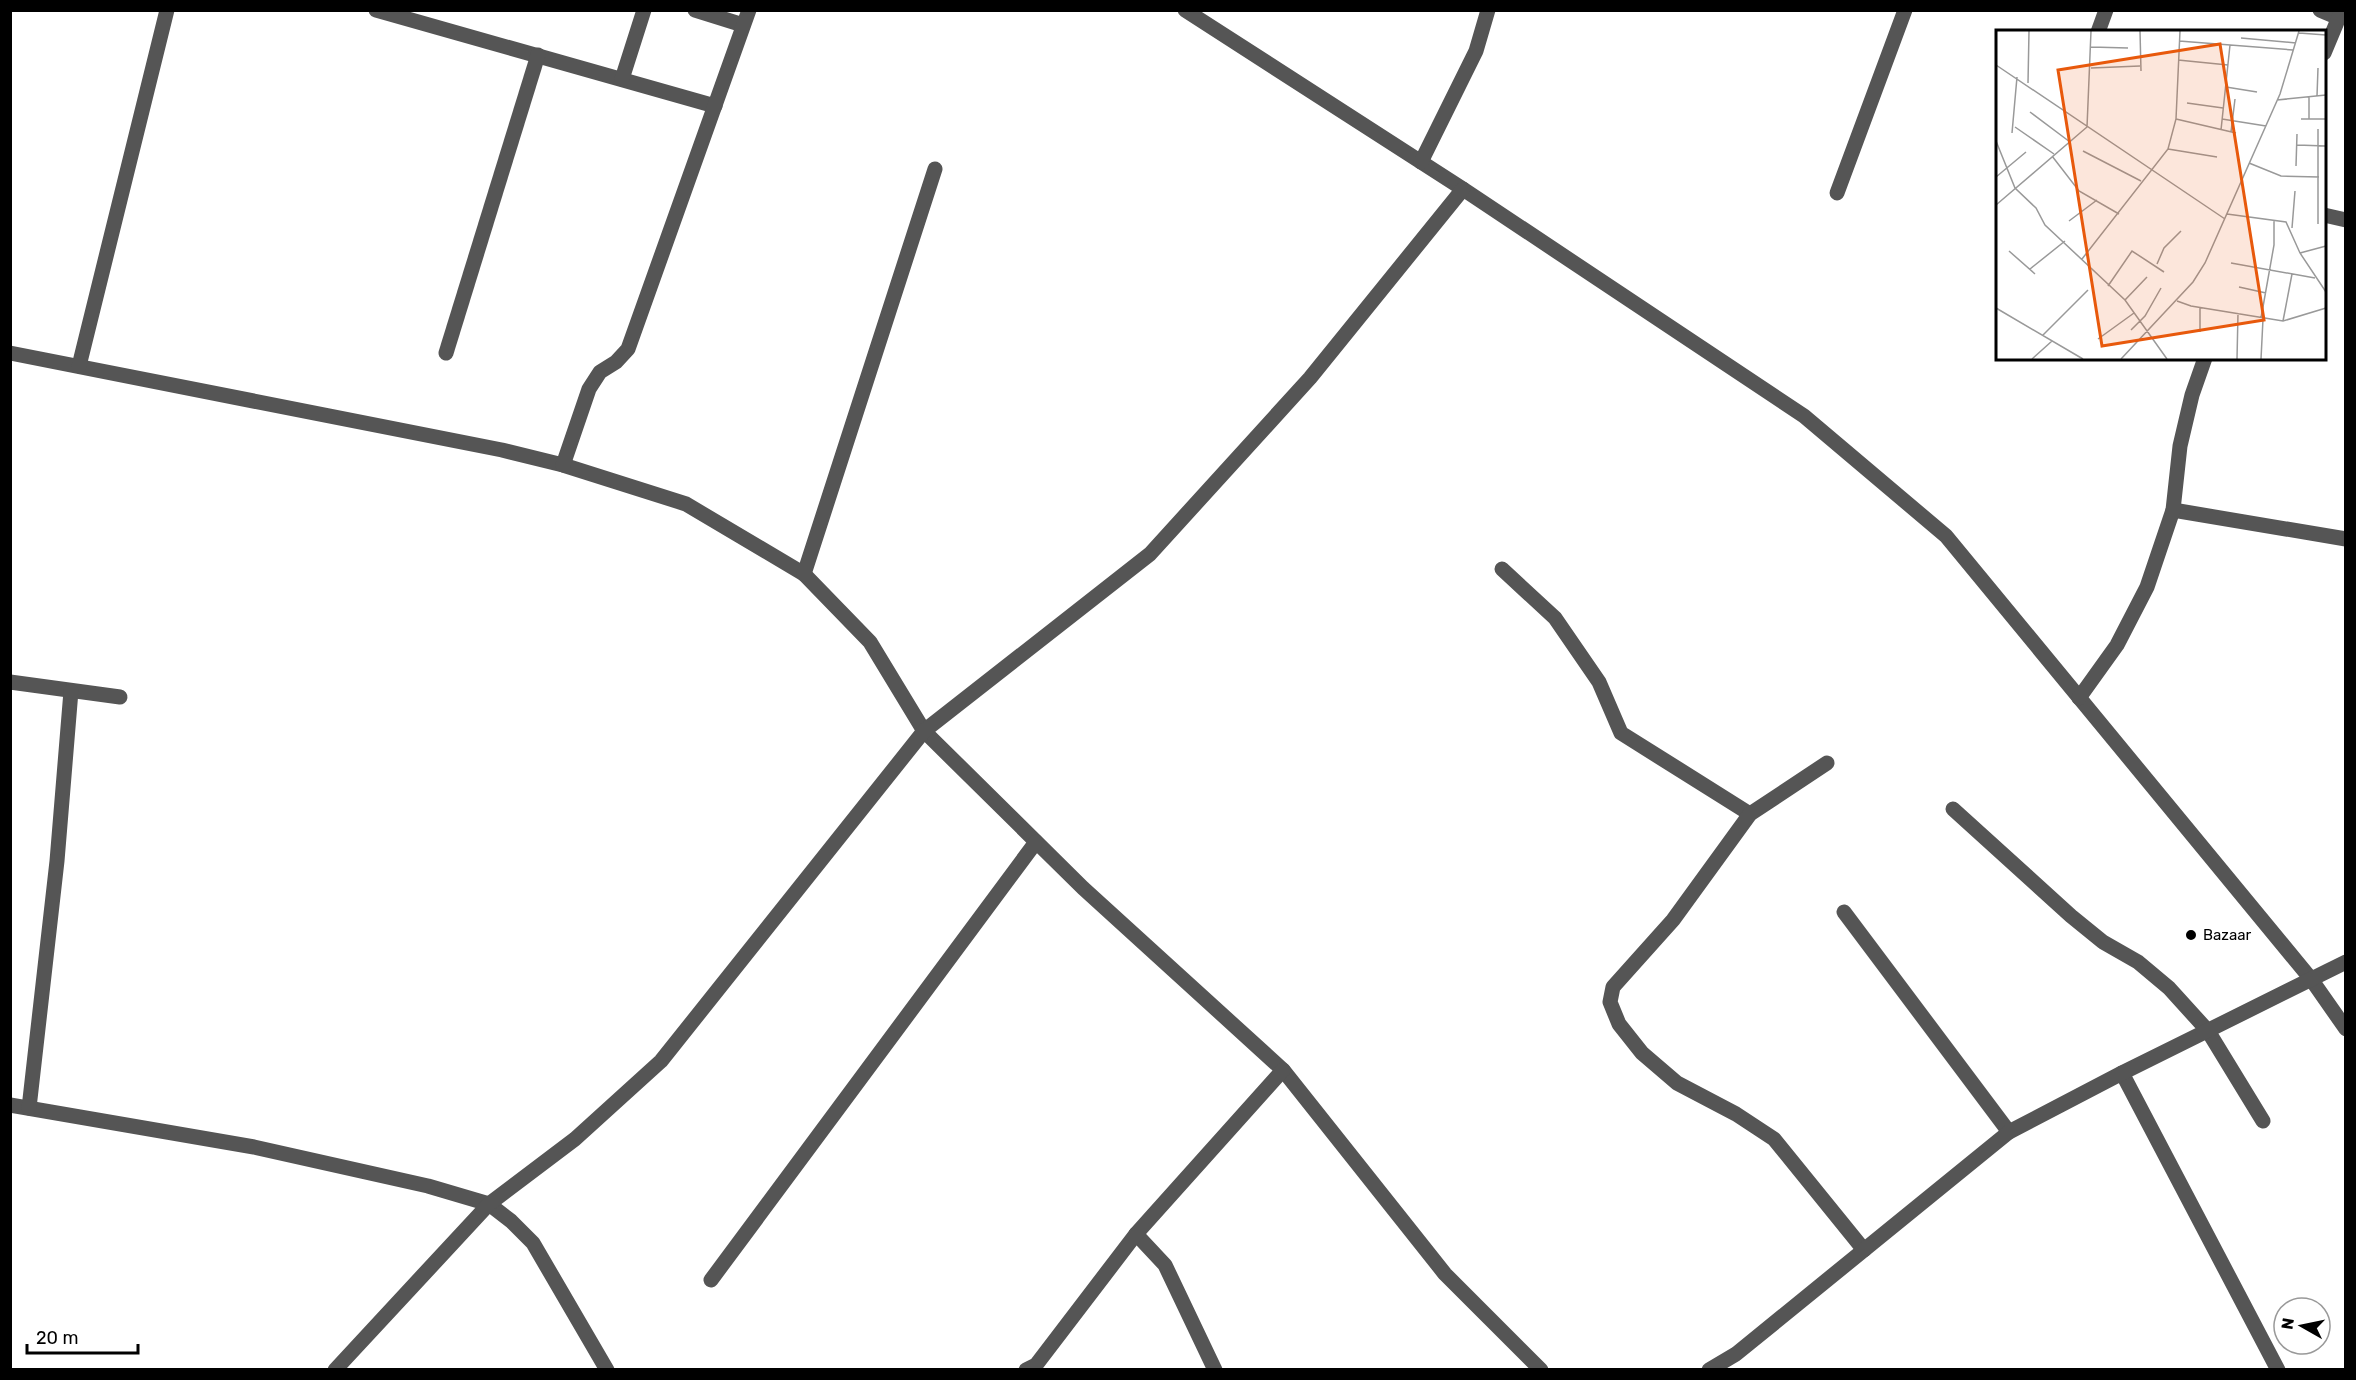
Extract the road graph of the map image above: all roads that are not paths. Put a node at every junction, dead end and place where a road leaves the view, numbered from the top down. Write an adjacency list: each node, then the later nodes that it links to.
1 (167, 10): 27 (street)
2 (376, 10): 15 (street)
3 (644, 10): 16 (street)
4 (695, 10): 12 (street)
5 (749, 10): 12 (street)
6 (1185, 10): 18 (street)
7 (1488, 10): 18 (street)
8 (1905, 10): 21 (street)
9 (2106, 10): 13 (street)
10 (2319, 10): 11 (street)
11 (2341, 14): 14 (street)
12 (744, 26): 17 (street)
13 (2099, 30)
14 (2326, 51)
15 (538, 55): 16 (street); 25 (street)
16 (622, 79): 17 (street)
17 (715, 106): 28 (street)
18 (1420, 162): 20 (street)
19 (935, 170): 32 (street)
20 (1462, 189): 36 (street); 37 (street)
21 (1837, 193)
22 (2326, 215): 23 (street)
23 (2346, 220)
24 (10, 353): 27 (street)
25 (446, 353)
26 (2204, 360): 29 (street)
27 (79, 366): 28 (street)
28 (562, 465): 32 (street)
29 (2173, 510): 30 (street); 36 (street)
30 (2346, 540)
31 (1502, 569): 40 (street)
32 (804, 574): 37 (street)
33 (10, 682): 34 (street)
34 (71, 691): 35 (street); 50 (street)
35 (120, 697)
36 (2079, 698): 44 (street)
37 (924, 731): 41 (street); 53 (street)
38 (1827, 763): 40 (street)
39 (1953, 808): 46 (street)
40 (1749, 814): 55 (street)
41 (1036, 842): 47 (street); 56 (street)
42 (1844, 912): 52 (street)
43 (2346, 962): 44 (street)
44 (2311, 979): 45 (street); 46 (street)
45 (2346, 1029)
46 (2208, 1031): 48 (street); 51 (street)
47 (1283, 1070): 54 (street); 61 (street)
48 (2122, 1073): 52 (street); 63 (street)
49 (10, 1105): 50 (street)
50 (29, 1108): 53 (street)
51 (2263, 1121)
52 (2009, 1132): 55 (street)
53 (489, 1204): 57 (street); 58 (street)
54 (1136, 1234): 59 (street); 60 (street)
55 (1864, 1250): 62 (street)
56 (711, 1280)
57 (335, 1370)
58 (607, 1370)
59 (1026, 1370)
60 (1215, 1370)
61 (1541, 1370)
62 (1709, 1370)
63 (2278, 1370)

